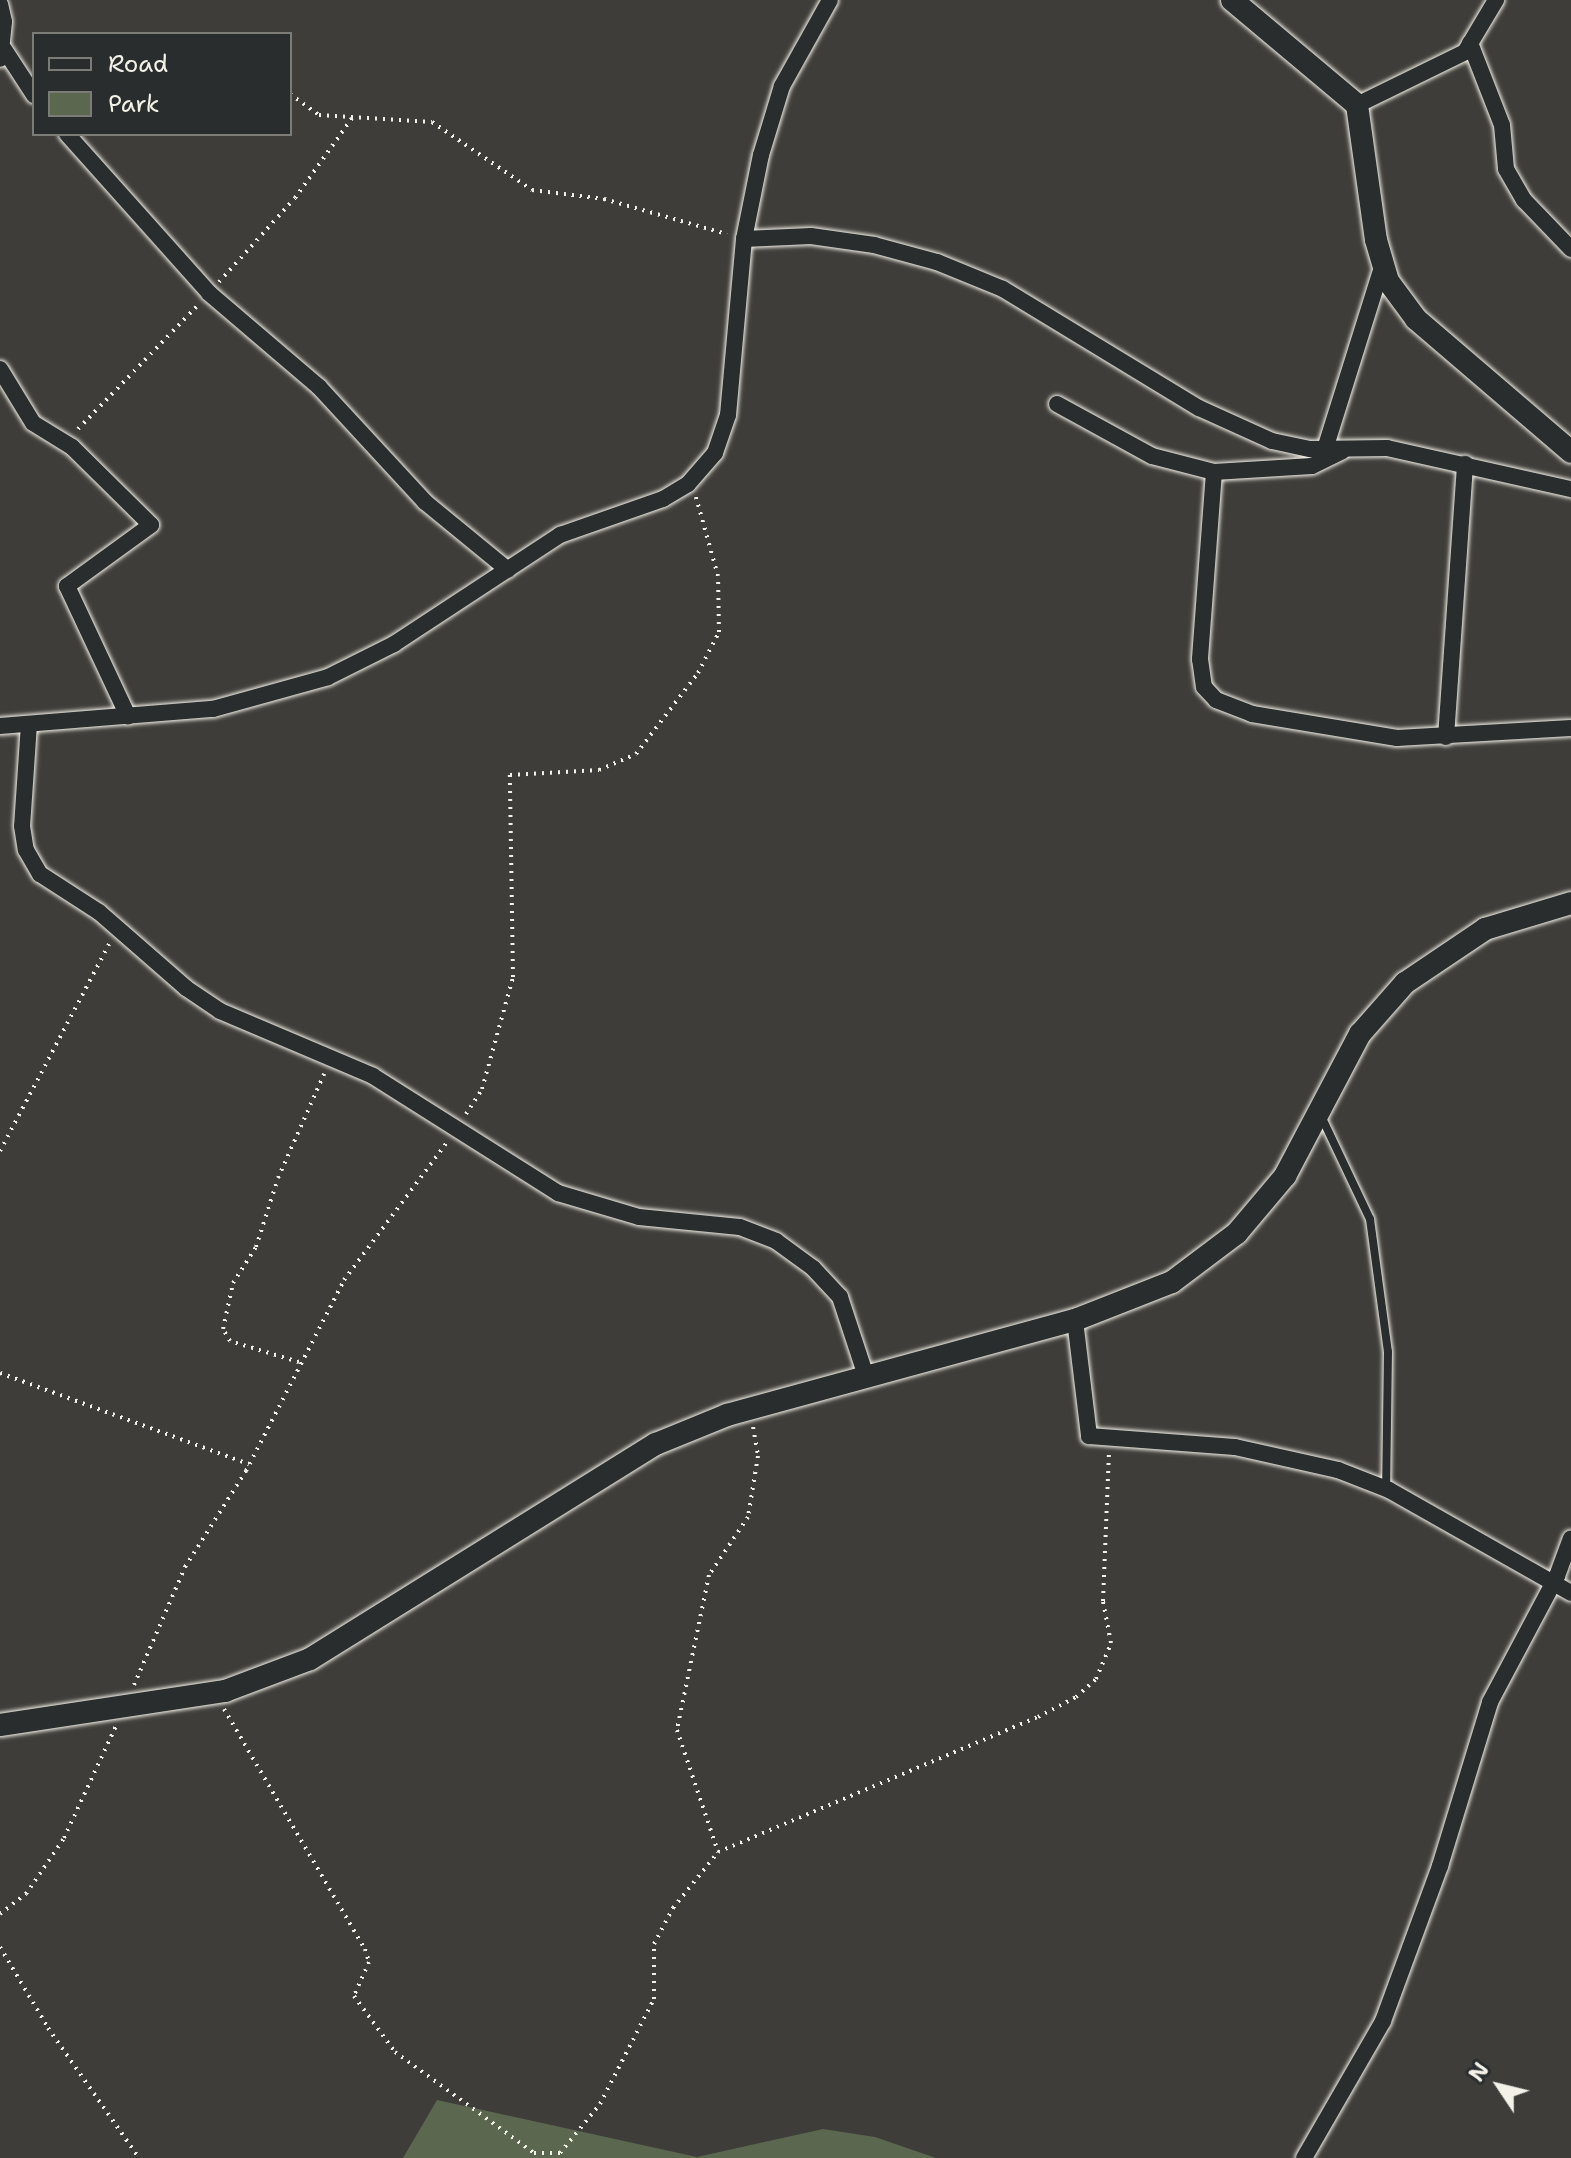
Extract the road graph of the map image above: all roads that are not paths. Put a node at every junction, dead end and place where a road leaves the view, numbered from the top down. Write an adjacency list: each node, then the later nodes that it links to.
1 (830, 0): 10 (street)
2 (1232, 0): 8 (street)
3 (1496, 0): 5 (street)
4 (0, 4): 6 (street)
5 (1470, 43): 8 (street); 11 (street)
6 (2, 44): 7 (street)
7 (32, 92)
8 (1357, 105): 12 (street)
9 (69, 136): 21 (street)
10 (744, 239): 16 (street); 21 (street)
11 (1571, 249)
12 (1383, 264): 16 (street); 17 (street)
13 (0, 369): 22 (street)
14 (1057, 404): 19 (street)
15 (1348, 448): 16 (street); 18 (street); 19 (street)
16 (1325, 449)
17 (1571, 452)
18 (1465, 464): 20 (street); 26 (street)
19 (1214, 472): 26 (street)
20 (1571, 489)
21 (508, 570): 22 (street)
22 (128, 716): 24 (street)
23 (2, 722): 24 (street)
24 (29, 724): 30 (street)
25 (1571, 728): 26 (street)
26 (1446, 737)
27 (1571, 903): 28 (street)
28 (1318, 1111): 29 (street); 31 (lane)
29 (1075, 1320): 30 (street); 31 (street)
30 (866, 1376): 35 (street)
31 (1386, 1489): 33 (street)
32 (1571, 1538): 33 (street)
33 (1553, 1585): 34 (street); 36 (street)
34 (1571, 1593)
35 (0, 1725)
36 (1304, 2158)

